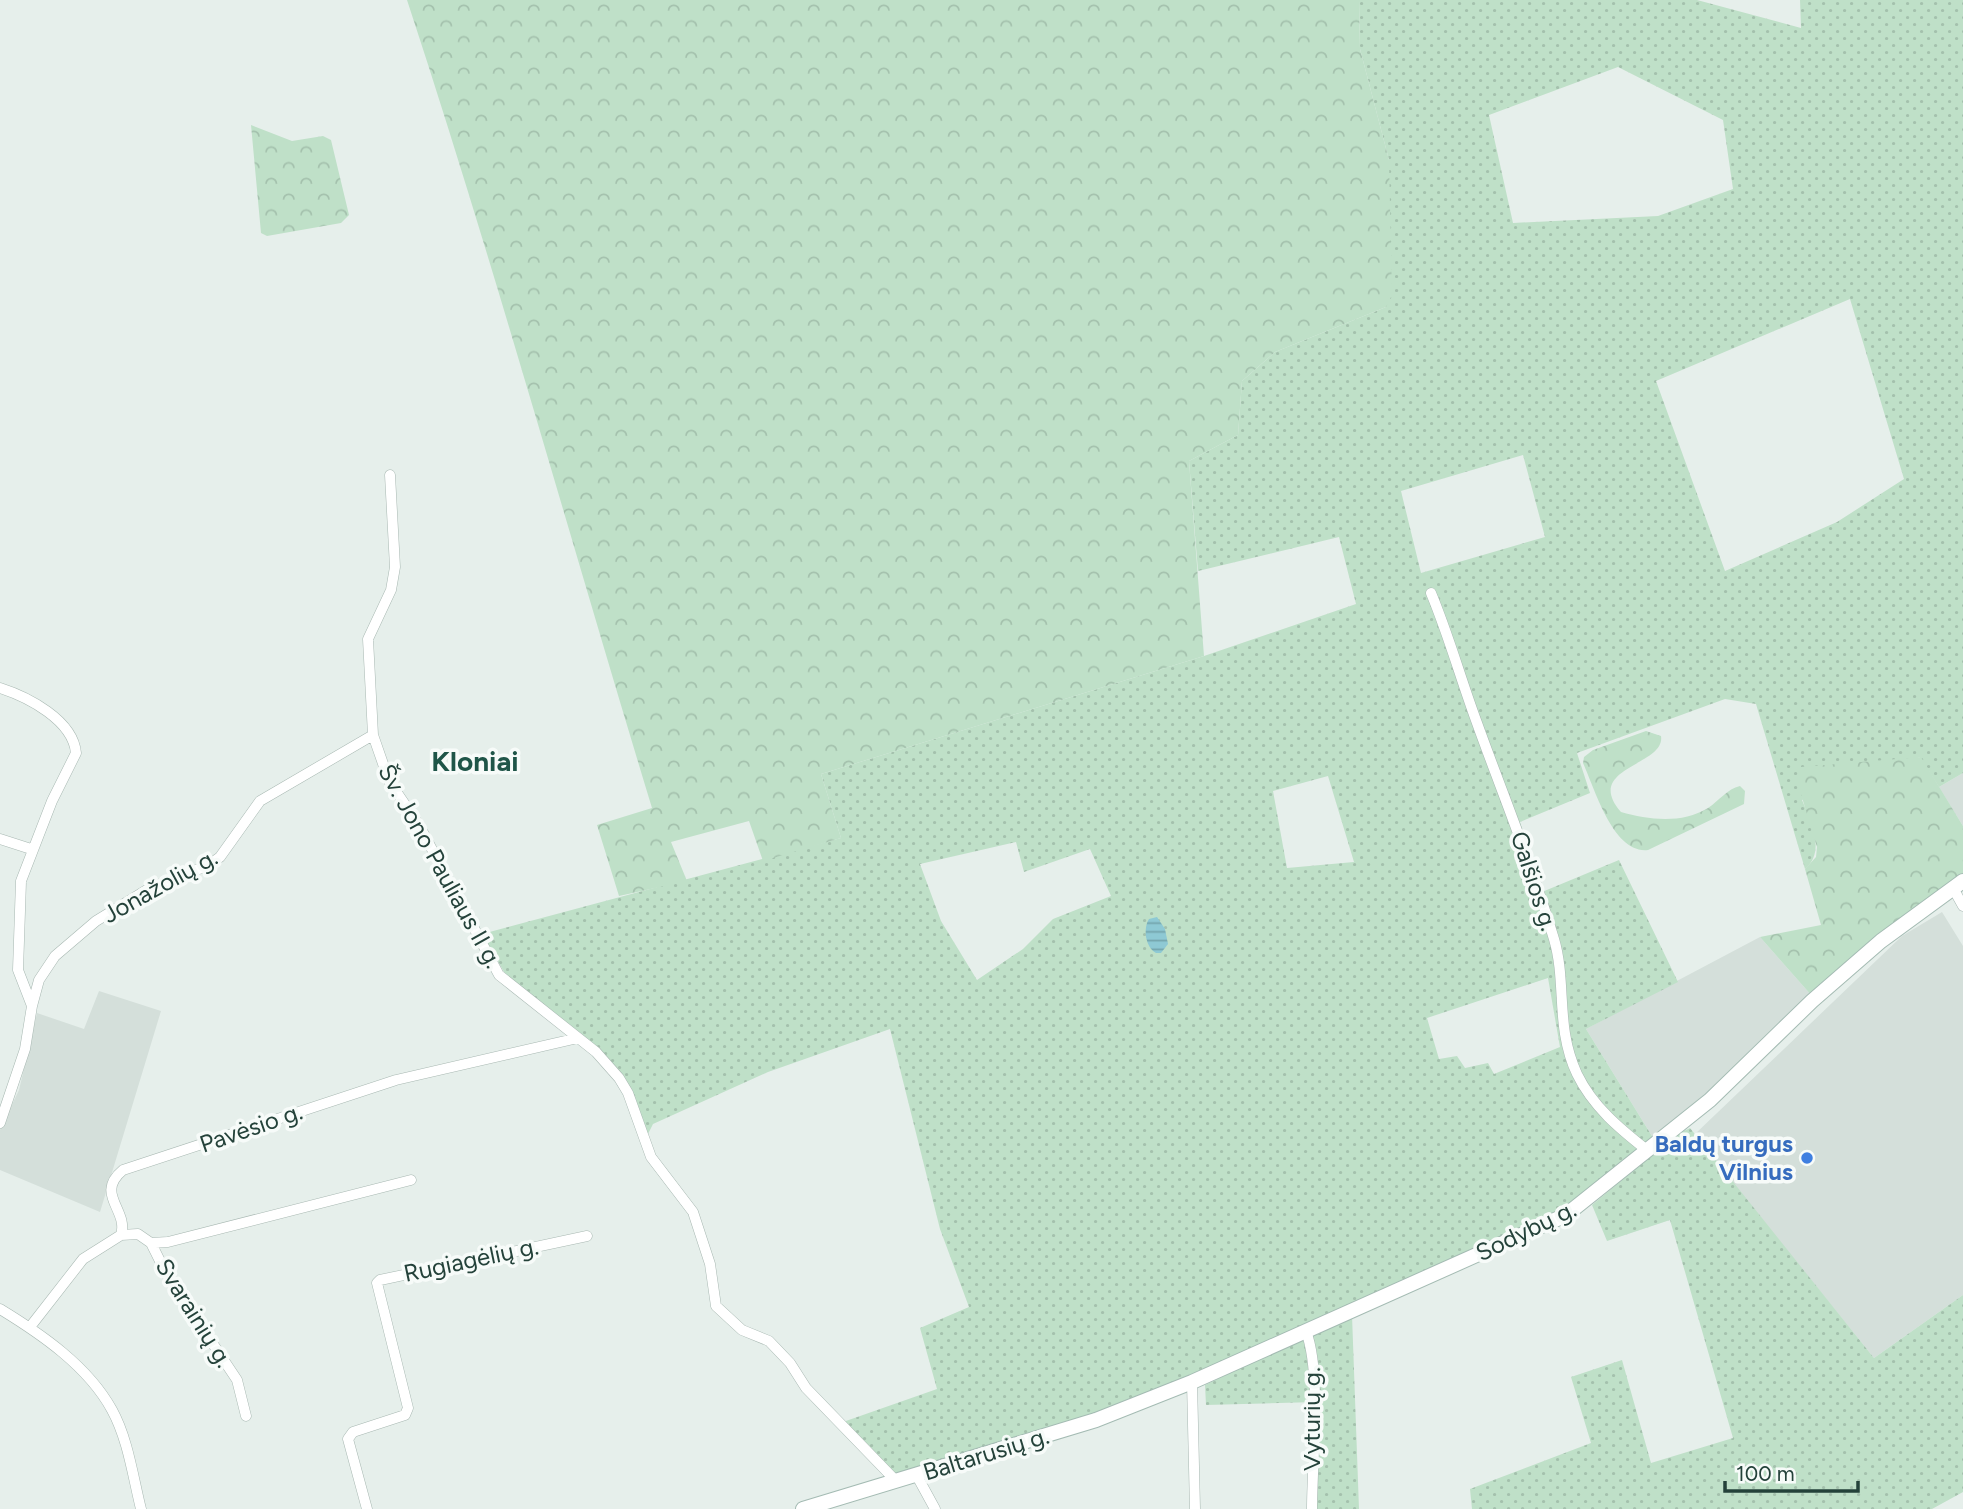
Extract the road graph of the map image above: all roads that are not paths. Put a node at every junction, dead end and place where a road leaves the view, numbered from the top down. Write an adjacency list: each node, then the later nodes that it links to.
1 (390, 475): 4 (street, Šv. Jono Pauliaus II g.)
2 (1431, 593): 12 (street, Galšios g.)
3 (0, 688): 6 (street)
4 (373, 735): 9 (street, Jonažolių g.); 10 (street, Šv. Jono Pauliaus II g.)
5 (0, 839): 6 (street)
6 (31, 849): 9 (street)
7 (1958, 884): 8 (street); 12 (main road, Sodybų g.)
8 (1963, 906)
9 (32, 1006): 11 (street, Jonažolių g.)
10 (578, 1038): 14 (street, Pavėsio g.); 24 (street, Šv. Jono Pauliaus II g.)
11 (0, 1123)
12 (1648, 1151): 19 (main road, Sodybų g.)
13 (411, 1180): 16 (street)
14 (121, 1235): 16 (street, Svarainių g.); 18 (street)
15 (587, 1236): 26 (street, Rugiagėlių g.)
16 (150, 1243): 22 (street, Svarainių g.)
17 (0, 1309): 18 (street)
18 (30, 1327): 25 (street)
19 (1306, 1331): 20 (main road, Sodybų g.); 30 (street, Vyturių g.)
20 (1192, 1382): 21 (main road, Sodybų g.); 29 (street)
21 (1167, 1393): 23 (main road, Baltarusių g.)
22 (246, 1416)
23 (917, 1476): 24 (main road, Baltarusių g.); 28 (street)
24 (897, 1482): 27 (main road, Baltarusių g.)
25 (141, 1509)
26 (367, 1509)
27 (803, 1509)
28 (935, 1509)
29 (1195, 1509)
30 (1312, 1509)

